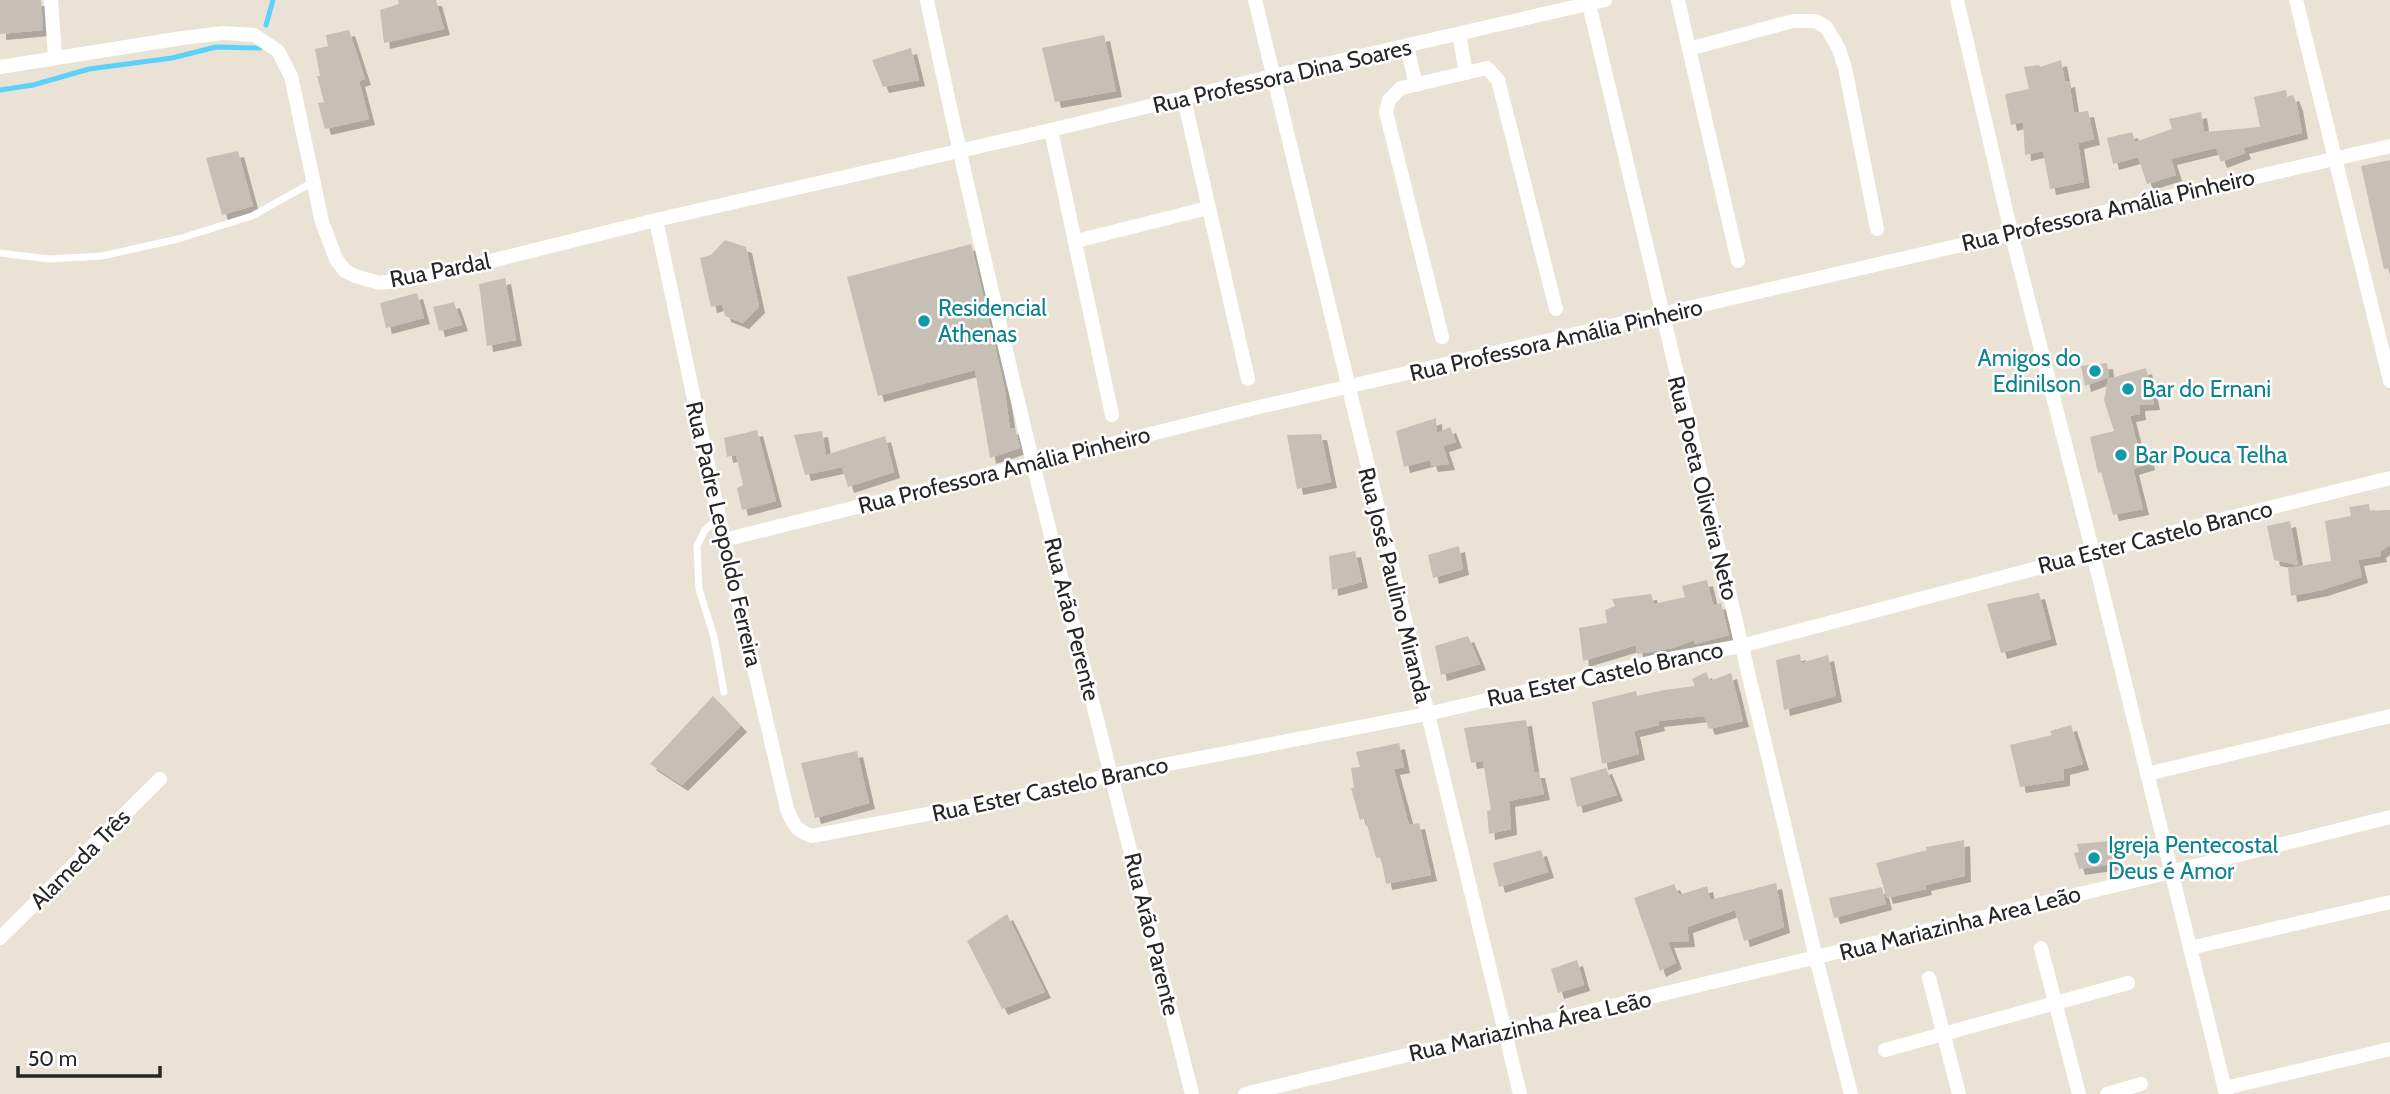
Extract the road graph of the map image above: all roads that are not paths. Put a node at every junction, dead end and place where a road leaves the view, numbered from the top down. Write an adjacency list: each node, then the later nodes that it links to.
1 (51, 0): 12 (street)
2 (928, 0): 20 (street)
3 (1255, 0): 15 (street, Rua José Paulino Miranda)
4 (1605, 0): 8 (street, Rua Professora Dina Soares)
5 (1678, 0): 11 (street)
6 (1957, 0): 26 (street)
7 (2296, 0): 21 (street)
8 (1589, 4): 9 (street, Rua Professora Dina Soares); 31 (street, Rua Poeta Oliveira Neto)
9 (1459, 34): 10 (street, Rua Professora Dina Soares); 14 (street)
10 (1407, 47): 15 (street, Rua Professora Dina Soares); 16 (street)
11 (1689, 49): 25 (street); 29 (street)
12 (55, 57): 13 (street, Rua Pardal); 22 (street, Rua Pardal)
13 (0, 68)
14 (1466, 73): 16 (street); 30 (street)
15 (1273, 76): 17 (street, Rua Professora Dina Soares); 35 (street, Rua José Paulino Miranda)
16 (1416, 85): 32 (street)
17 (1184, 99): 18 (street, Rua Professora Dina Soares); 23 (street)
18 (1051, 131): 20 (street, Rua Professora Dina Soares); 27 (street)
19 (2390, 146): 21 (street, Rua Professora Amália Pinheiro)
20 (959, 151): 24 (street, Rua Pardal); 37 (street)
21 (2336, 158): 26 (street, Rua Professora Amália Pinheiro); 34 (street)
22 (314, 181): 24 (street, Rua Pardal); 28 (lane)
23 (1208, 208): 27 (street); 33 (street)
24 (656, 220): 39 (street, Rua Padre Leopoldo Ferreira)
25 (1877, 229)
26 (2011, 232): 31 (street, Rua Professora Amália Pinheiro); 41 (street)
27 (1076, 240): 36 (street)
28 (0, 253)
29 (1738, 261)
30 (1556, 309)
31 (1662, 316): 35 (street, Rua Professora Amália Pinheiro); 42 (street, Rua Poeta Oliveira Neto)
32 (1442, 337)
33 (1248, 379)
34 (2390, 381)
35 (1348, 389): 37 (street, Rua Professora Amália Pinheiro); 44 (street, Rua José Paulino Miranda)
36 (1112, 415)
37 (1032, 463): 40 (street, Rua Professora Amália Pinheiro); 47 (street, Rua Arão Perente)
38 (2390, 478): 41 (street, Rua Ester Castelo Branco)
39 (719, 516): 40 (street, Rua Padre Leopoldo Ferreira); 43 (lane)
40 (724, 540): 50 (street, Rua Padre Leopoldo Ferreira)
41 (2093, 553): 42 (street, Rua Ester Castelo Branco); 46 (street)
42 (1741, 646): 44 (street, Rua Ester Castelo Branco); 56 (street, Rua Poeta Oliveira Neto)
43 (724, 692)
44 (1427, 714): 47 (street, Rua Ester Castelo Branco); 60 (street, Rua José Paulino Miranda)
45 (2390, 716): 46 (street)
46 (2147, 774): 51 (street)
47 (1112, 775): 50 (street, Rua Ester Castelo Branco); 66 (street, Rua Arão Parente)
48 (160, 779): 53 (street, Alameda Três)
49 (2390, 817): 51 (street, Rua Mariazinha Area Leão)
50 (812, 836)
51 (2171, 872): 55 (street); 56 (street, Rua Mariazinha Area Leão)
52 (2390, 902): 55 (street)
53 (0, 938)
54 (2041, 948): 59 (street)
55 (2190, 948): 65 (street)
56 (1816, 958): 60 (street, Rua Mariazinha Área Leão); 69 (street, Rua Poeta Oliveira Neto)
57 (1929, 978): 61 (street)
58 (2129, 983): 59 (street)
59 (2055, 1003): 61 (street); 71 (street)
60 (1504, 1031): 67 (street, Rua Mariazinha Área Leão); 68 (street, Rua José Paulino Miranda)
61 (1945, 1034): 62 (street); 70 (street)
62 (1885, 1049)
63 (2390, 1049): 65 (street)
64 (2141, 1084): 72 (street)
65 (2226, 1091)
66 (1192, 1094)
67 (1245, 1094)
68 (1520, 1094)
69 (1851, 1094)
70 (1959, 1094)
71 (2079, 1094)
72 (2107, 1094)

